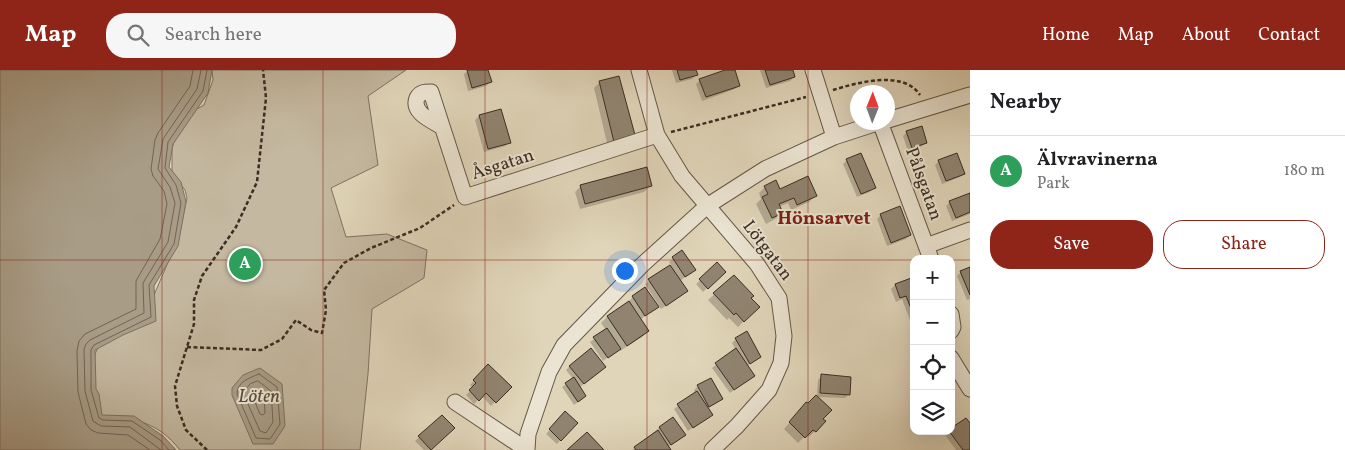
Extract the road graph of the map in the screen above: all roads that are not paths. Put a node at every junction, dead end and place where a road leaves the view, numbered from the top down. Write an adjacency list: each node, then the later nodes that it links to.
1 (639, 70): 8 (street, Lötgatan)
2 (813, 70): 9 (street)
3 (431, 92): 8 (street, Åsgatan)
4 (970, 95): 5 (street)
5 (895, 118)
6 (855, 130): 9 (street)
7 (883, 130): 12 (street, Pålsgatan)
8 (657, 135): 10 (street, Lötgatan)
9 (834, 137): 10 (street)
10 (707, 206): 16 (street); 17 (street, Lötgatan)
11 (970, 230): 12 (street)
12 (928, 252)
13 (955, 365): 14 (street)
14 (970, 389)
15 (455, 402): 16 (street)
16 (527, 450)
17 (712, 450)

